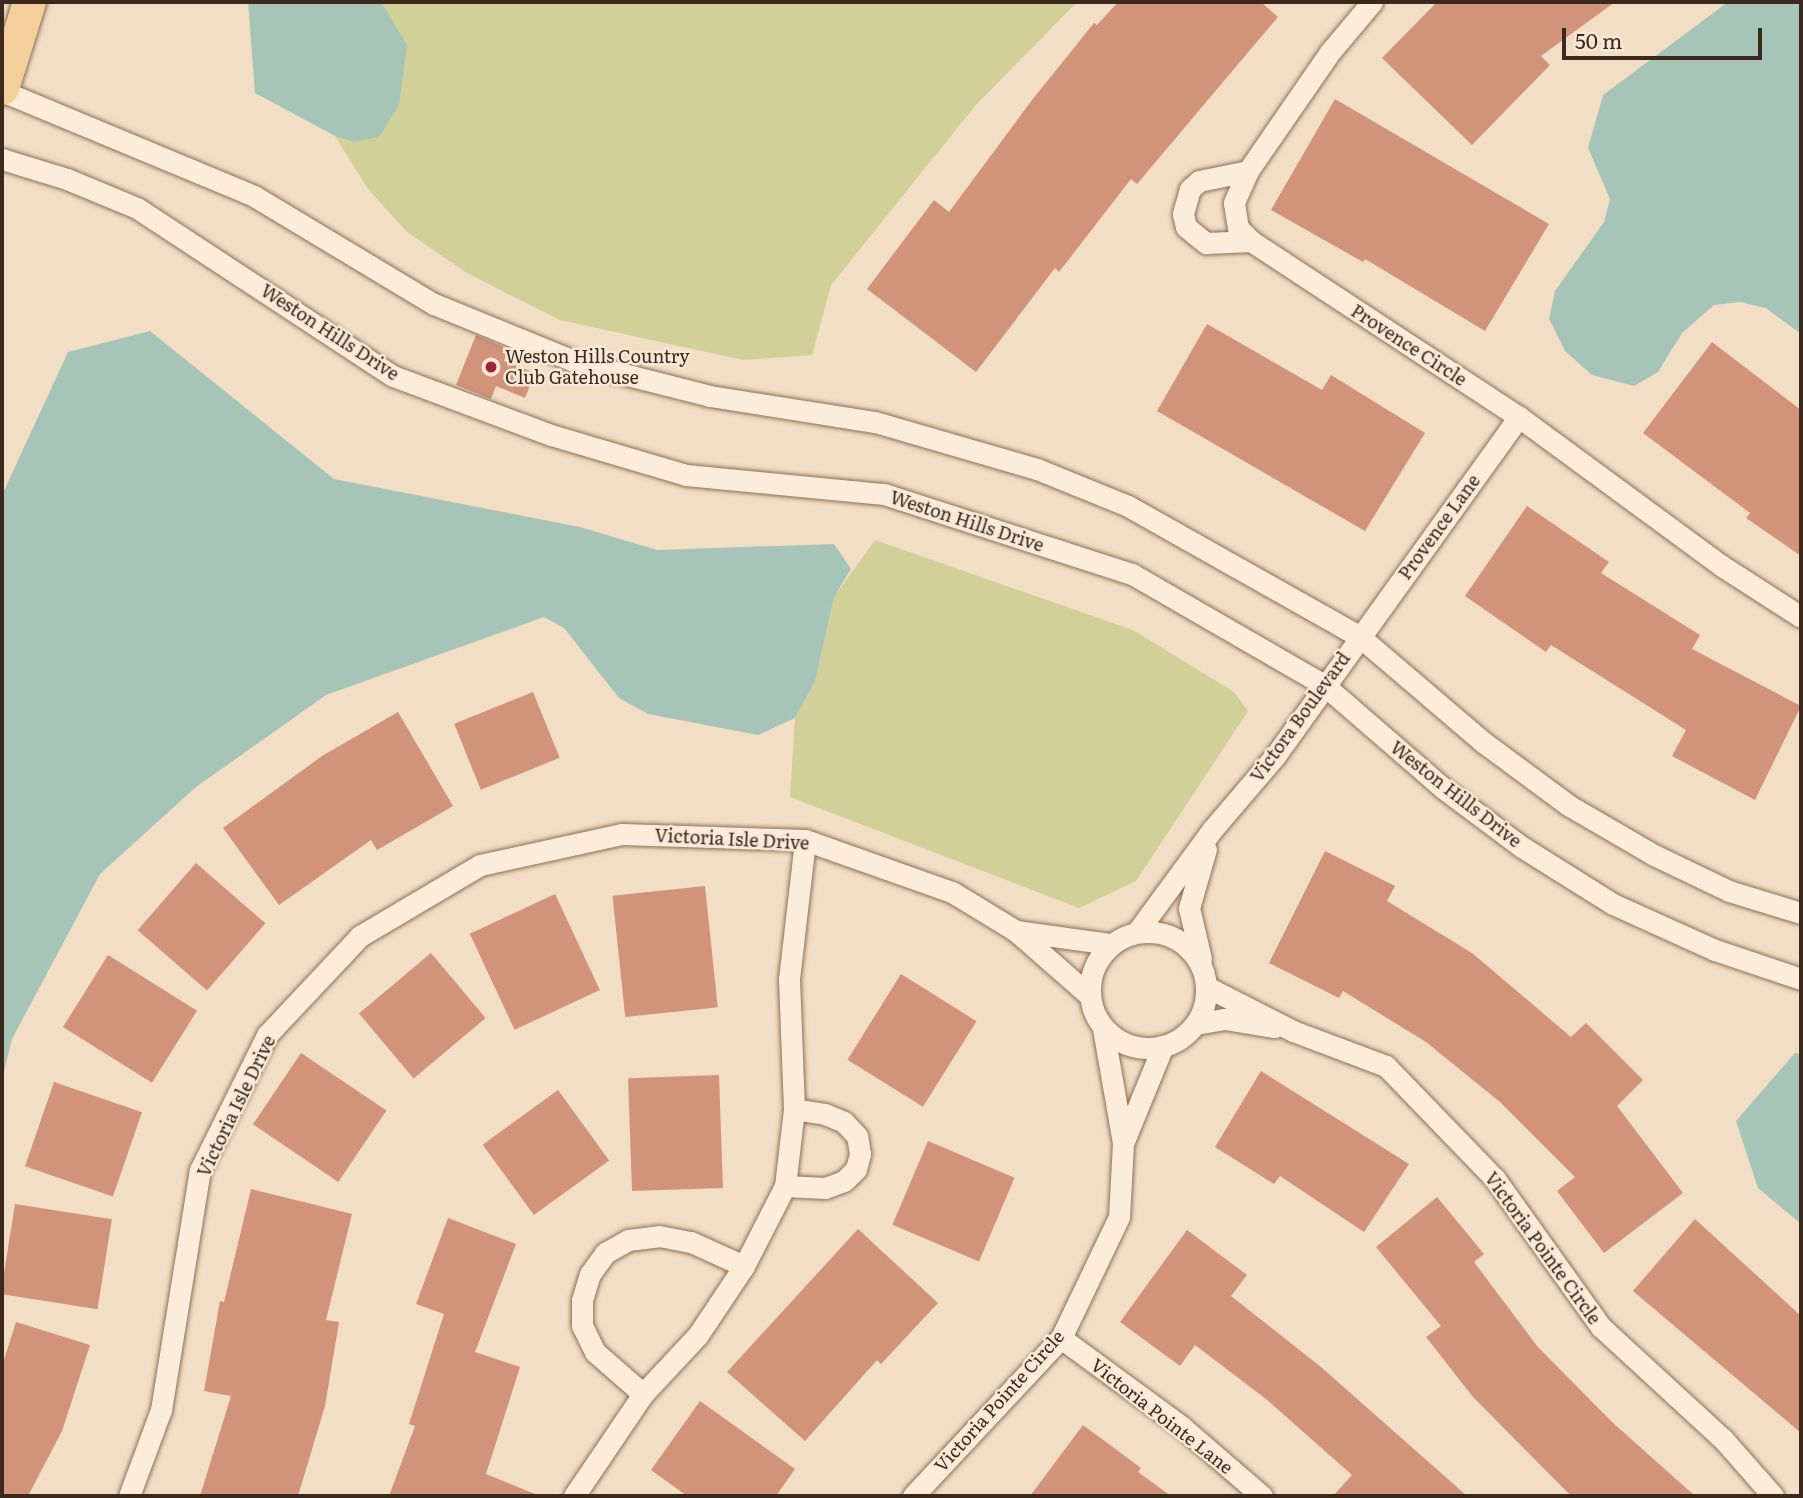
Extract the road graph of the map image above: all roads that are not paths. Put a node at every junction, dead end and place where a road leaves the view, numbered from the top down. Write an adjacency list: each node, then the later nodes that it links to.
1 (29, 2): 3 (main road)
2 (1371, 2): 5 (street, Provence Circle)
3 (2, 89): 9 (street)
4 (2, 159): 10 (street, Weston Hills Drive)
5 (1248, 171): 6 (street, Provence Circle); 6 (street)
6 (1251, 241): 7 (street, Provence Circle)
7 (1518, 417): 8 (street, Provence Circle); 9 (street, Provence Lane)
8 (1801, 617)
9 (1359, 636): 10 (street, Victora Boulevard); 13 (street)
10 (1324, 685): 11 (street, Victora Boulevard); 18 (street, Weston Hills Drive)
11 (1212, 830): 15 (street, Victora Boulevard); 17 (street, Victora Boulevard)
12 (805, 840): 14 (street, Victoria Isle Drive); 25 (street); 31 (street, Victoria Isle Drive)
13 (1801, 913)
14 (1016, 931): 16 (street, Victoria Isle Drive); 20 (street, Victoria Isle Drive)
15 (1137, 932): 16 (street); 17 (street)
16 (1111, 944): 20 (street)
17 (1202, 966): 19 (street)
18 (1801, 979)
19 (1207, 987): 21 (street); 23 (street, Victoria Pointe Circle)
20 (1090, 996): 22 (street)
21 (1196, 1024): 23 (street, Victoria Pointe Circle); 24 (street)
22 (1102, 1028): 24 (street); 26 (street, Victoria Pointe Circle)
23 (1293, 1031): 35 (street, Victoria Pointe Circle)
24 (1163, 1046): 26 (street, Victoria Pointe Circle)
25 (793, 1109): 27 (street); 27 (street)
26 (1123, 1143): 29 (street, Victoria Pointe Circle)
27 (785, 1186): 28 (street)
28 (744, 1266): 30 (street); 30 (street)
29 (1061, 1338): 33 (street, Victoria Pointe Circle); 34 (street, Victoria Pointe Lane)
30 (643, 1394): 32 (street)
31 (129, 1496)
32 (573, 1496)
33 (913, 1496)
34 (1262, 1496)
35 (1773, 1496)

